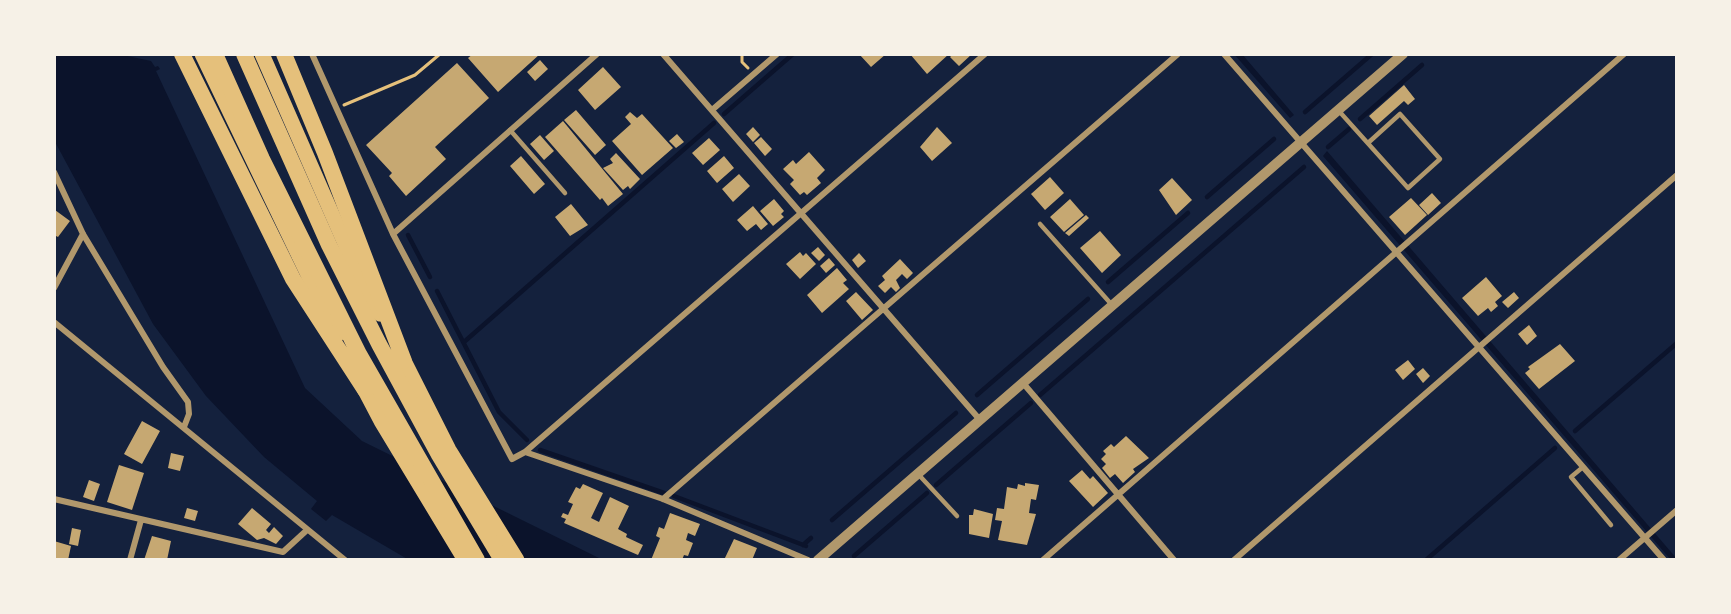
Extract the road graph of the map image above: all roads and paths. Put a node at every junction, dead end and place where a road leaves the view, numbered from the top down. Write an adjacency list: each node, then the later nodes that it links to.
1 (182, 54): 38 (highway)
2 (202, 54): 38 (highway)
3 (215, 54): 56 (highway)
4 (244, 54): 57 (highway)
5 (262, 54): 36 (highway)
6 (284, 54): 36 (highway)
7 (312, 54): 17 (street)
8 (440, 54): 17 (path)
9 (597, 54): 20 (street)
10 (663, 54): 18 (street)
11 (777, 54): 18 (street)
12 (985, 54): 26 (street)
13 (1178, 54): 33 (street)
14 (1224, 54): 21 (street)
15 (1402, 54): 19 (street)
16 (1624, 54): 30 (street)
17 (336, 108): 29 (street)
18 (712, 110): 26 (street)
19 (1338, 110): 21 (street); 22 (lane)
20 (510, 130): 25 (lane); 29 (street)
21 (1301, 142): 30 (street); 32 (street)
22 (1368, 143): 22 (lane)
23 (54, 172): 28 (street)
24 (1677, 175): 35 (street)
25 (565, 193)
26 (801, 212): 33 (street); 41 (street)
27 (1040, 224): 32 (lane)
28 (83, 234): 31 (street); 40 (street)
29 (393, 234): 41 (street)
30 (1399, 250): 35 (street); 44 (street)
31 (54, 288)
32 (1113, 305): 37 (street)
33 (884, 308): 39 (street); 46 (street)
34 (54, 322): 40 (street)
35 (1481, 345): 42 (street); 63 (street)
36 (404, 361): 58 (highway)
37 (1023, 383): 39 (street); 44 (street)
38 (365, 390): 55 (highway)
39 (980, 420): 43 (street)
40 (184, 428): 51 (street)
41 (525, 452): 46 (street)
42 (1583, 466): 50 (lane); 52 (street)
43 (918, 473): 48 (lane); 60 (street)
44 (1118, 495): 61 (street); 62 (street)
45 (54, 499): 49 (street)
46 (663, 499): 59 (street)
47 (1677, 510): 52 (street)
48 (957, 516)
49 (141, 520): 51 (street); 53 (street)
50 (1611, 525)
51 (307, 530): 54 (street)
52 (1646, 537): 64 (street); 65 (street)
53 (130, 560)
54 (345, 560)
55 (465, 560)
56 (477, 560)
57 (502, 560)
58 (516, 560)
59 (808, 560)
60 (818, 560)
61 (1043, 560)
62 (1174, 560)
63 (1234, 560)
64 (1619, 560)
65 (1664, 560)

